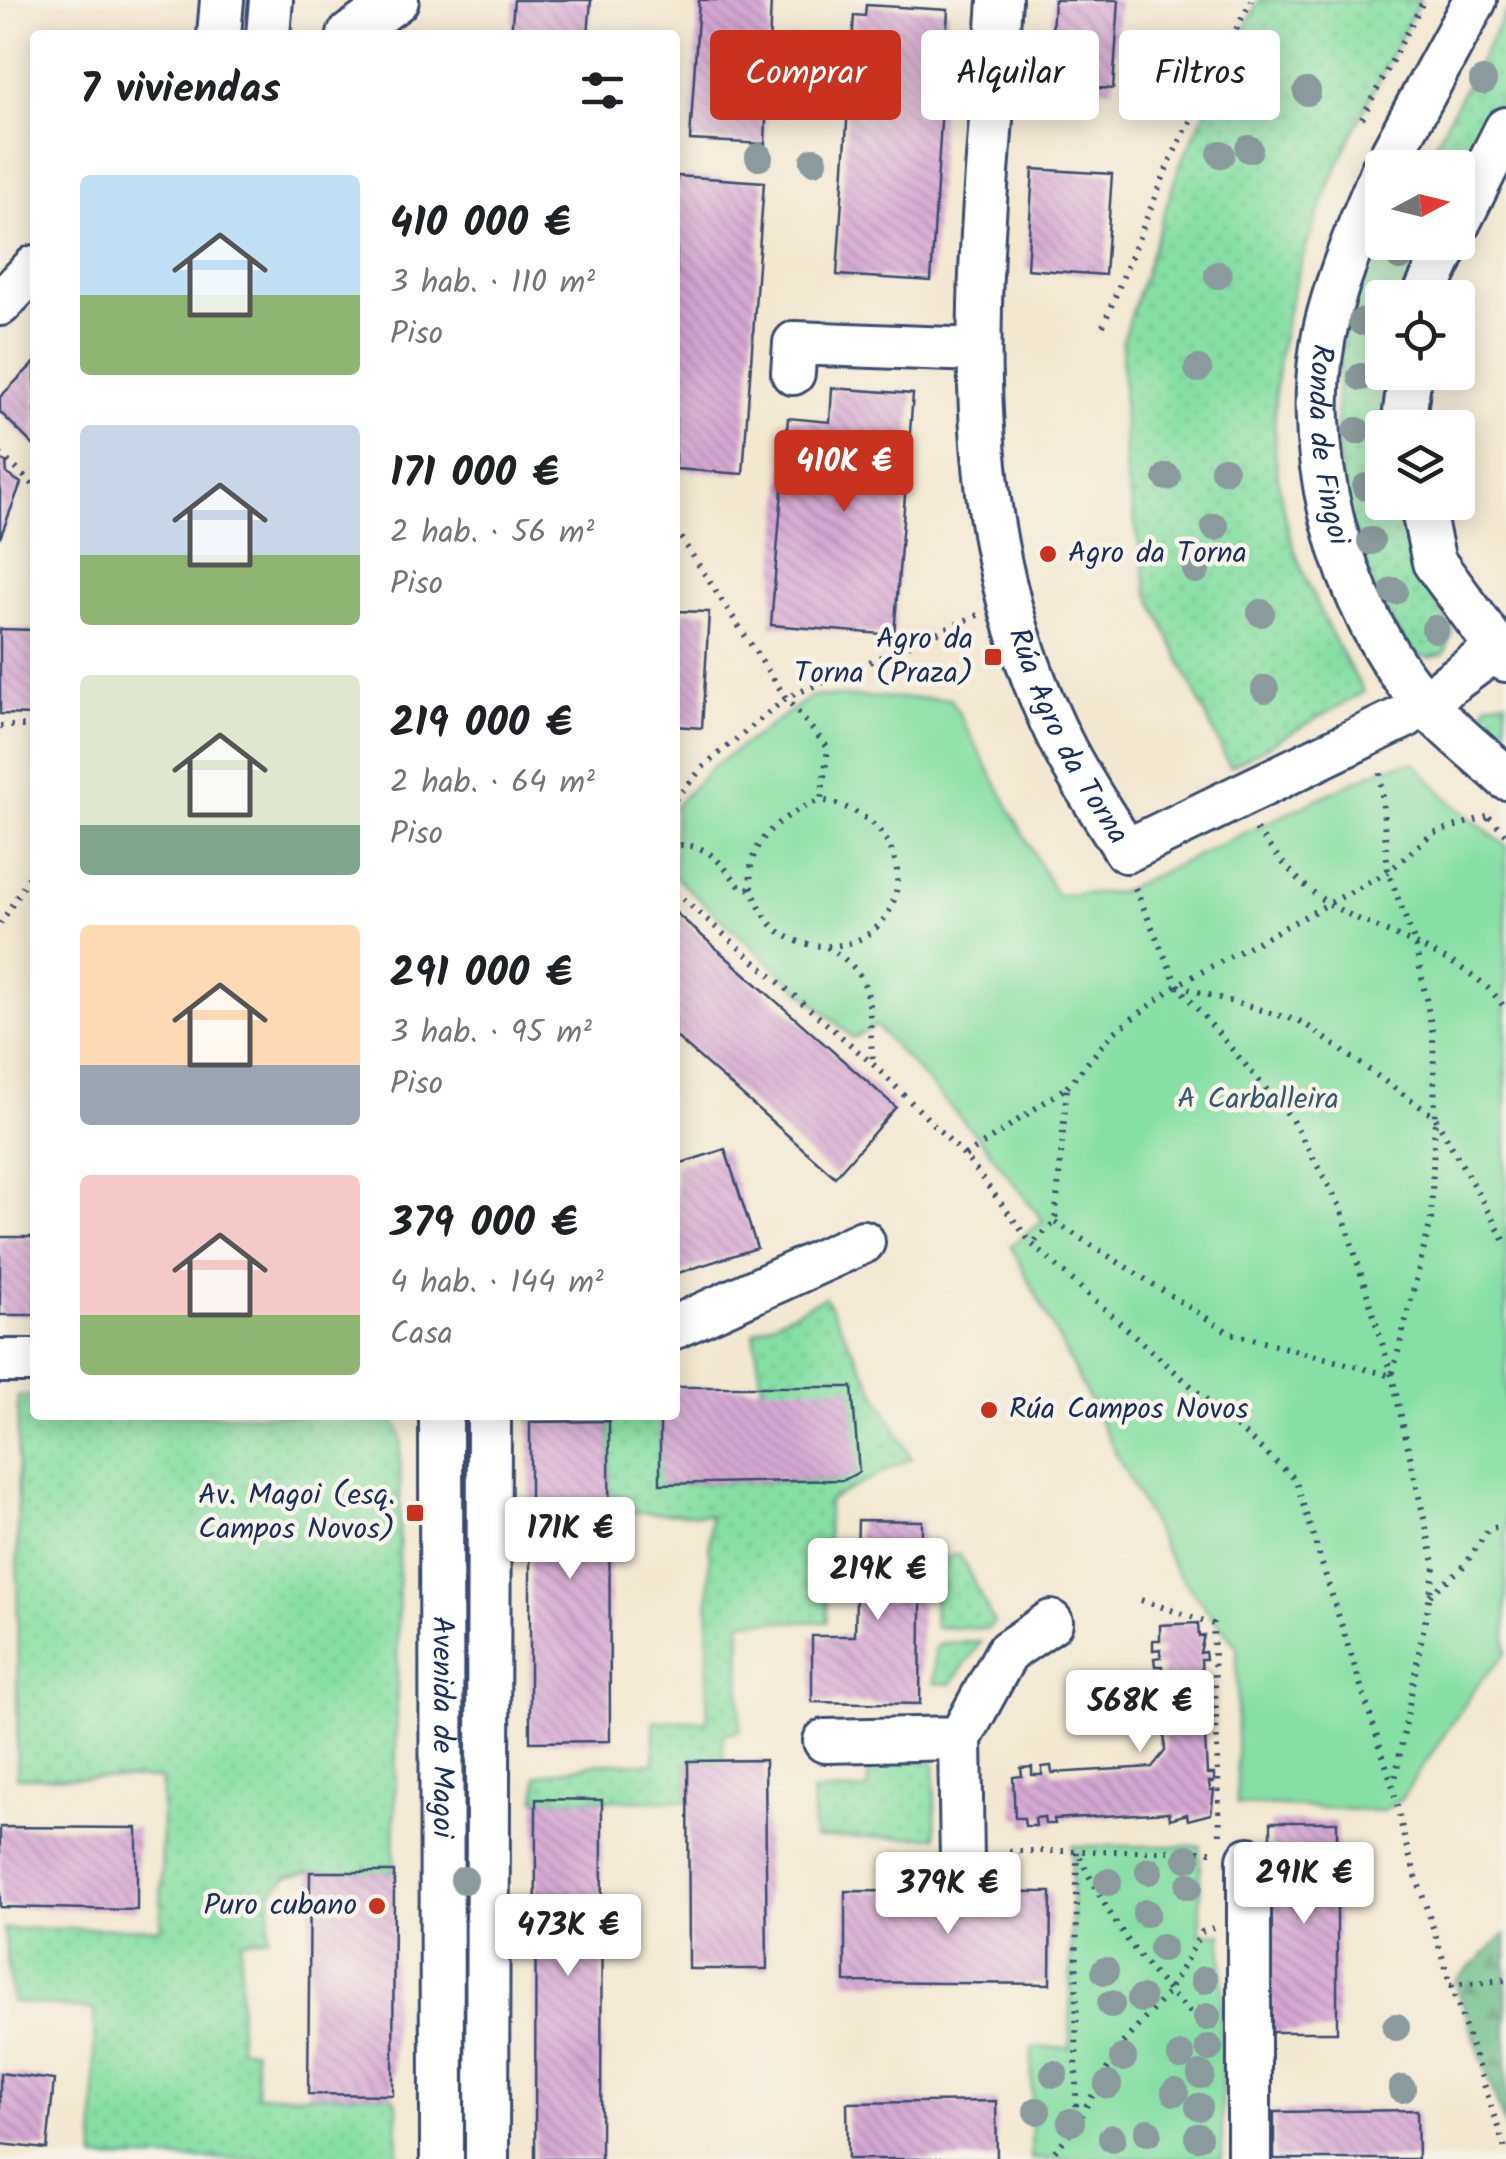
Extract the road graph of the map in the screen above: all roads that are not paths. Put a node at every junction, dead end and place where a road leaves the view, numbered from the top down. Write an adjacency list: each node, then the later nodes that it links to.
1 (222, 0): 6 (street)
2 (271, 0): 7 (street)
3 (397, 0): 8 (street)
4 (1000, 0): 15 (street, Rúa Agro da Torna)
5 (1476, 0): 10 (street, Ronda de Fingoi)
6 (219, 30)
7 (268, 30)
8 (356, 30)
9 (1506, 128): 11 (street)
10 (1393, 150)
11 (1475, 190)
12 (1365, 217): 19 (street, Ronda de Fingoi)
13 (30, 272): 14 (street)
14 (0, 304)
15 (976, 350): 16 (street); 19 (street, Rúa Agro da Torna)
16 (793, 374)
17 (1425, 520): 18 (street)
18 (1500, 655): 19 (street)
19 (1426, 704): 20 (street, Ronda de Fingoi)
20 (1502, 794)
21 (863, 1242): 22 (street)
22 (680, 1325)
23 (0, 1361): 24 (street)
24 (30, 1362)
25 (441, 1420): 32 (street, Avenida de Magoi)
26 (489, 1420): 33 (street, Avenida de Magoi)
27 (1051, 1622): 28 (street)
28 (960, 1738): 29 (street); 31 (street)
29 (825, 1741)
30 (1235, 1855): 34 (street)
31 (962, 1860)
32 (442, 2159)
33 (488, 2159)
34 (1248, 2159)

